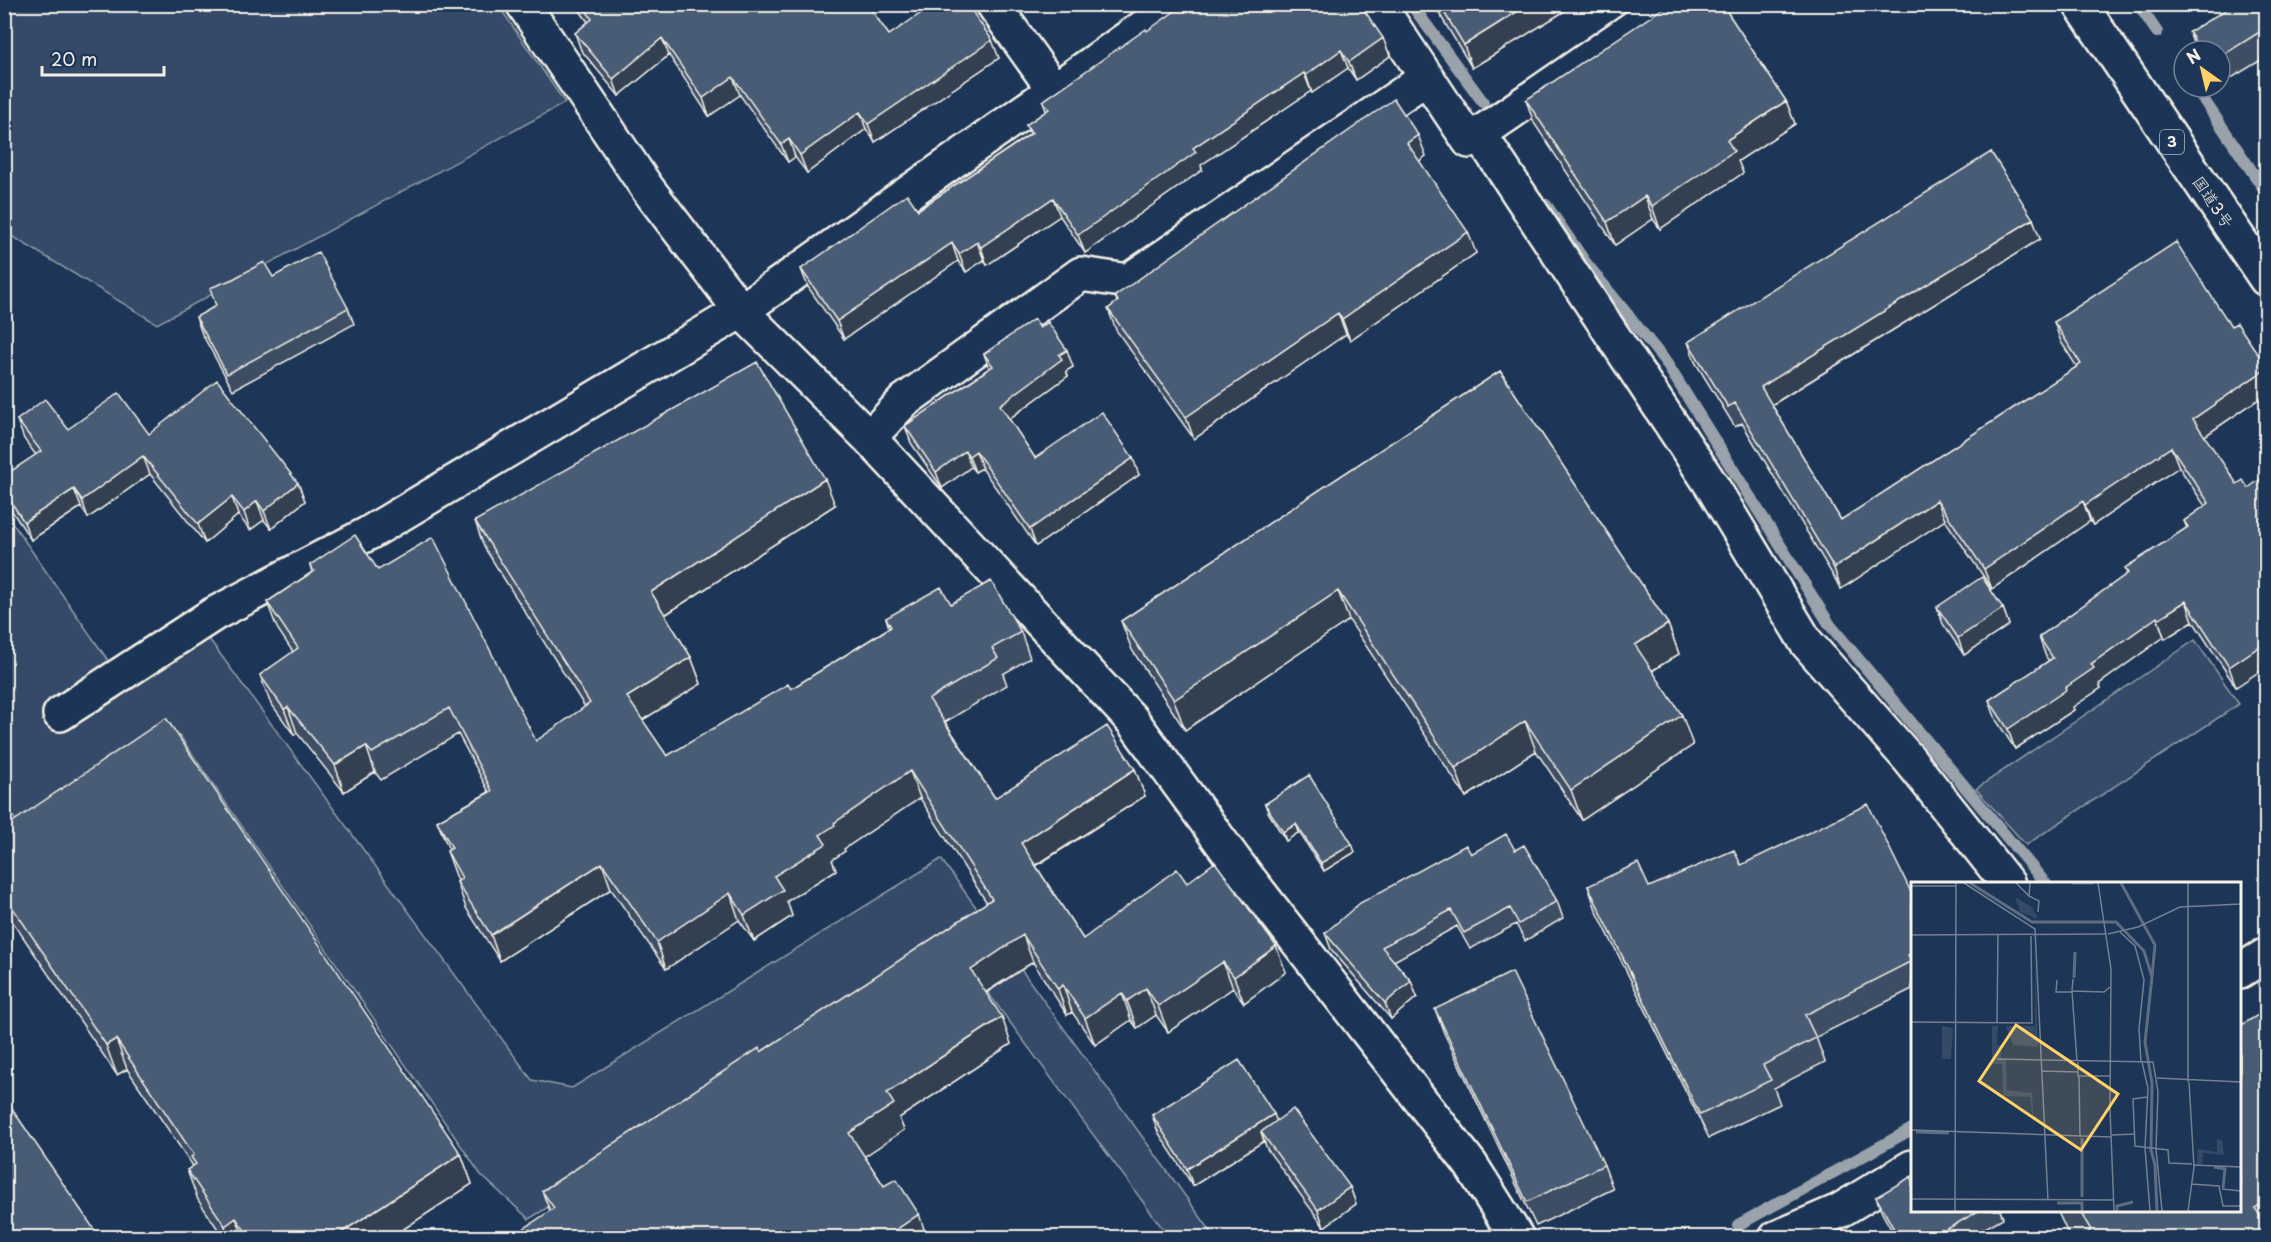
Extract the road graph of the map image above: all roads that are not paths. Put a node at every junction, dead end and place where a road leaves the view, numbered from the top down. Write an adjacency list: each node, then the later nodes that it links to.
1 (523, 4): 13 (main road)
2 (885, 4): 3 (main road)
3 (934, 4)
4 (993, 4): 10 (main road)
5 (1176, 4): 10 (main road)
6 (1378, 4): 9 (main road)
7 (1668, 4): 11 (main road)
8 (2080, 4): 12 (main road, 国道3号 / 3)
9 (1426, 78): 11 (main road); 14 (main road)
10 (1054, 90): 13 (main road)
11 (1479, 133): 16 (main road)
12 (2266, 279)
13 (741, 311): 14 (main road); 15 (main road)
14 (869, 438): 20 (main road)
15 (60, 714)
16 (2006, 882)
17 (2266, 955): 18 (main road)
18 (2241, 970)
19 (1911, 1168): 21 (main road)
20 (1517, 1238)
21 (1776, 1238)

